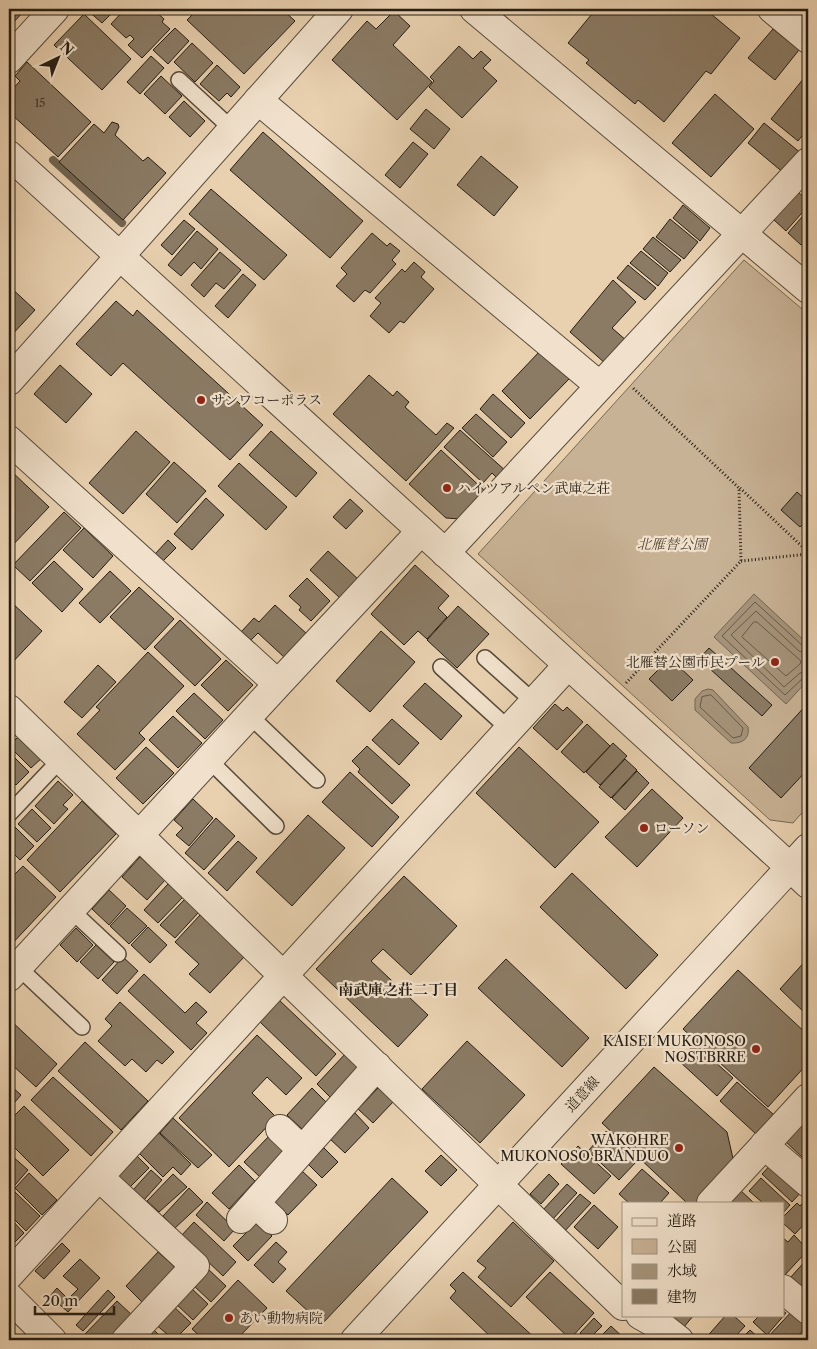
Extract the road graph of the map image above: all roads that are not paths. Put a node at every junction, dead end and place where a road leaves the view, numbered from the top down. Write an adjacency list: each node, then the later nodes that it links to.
1 (54, 9): 6 (street)
2 (339, 9): 8 (street)
3 (474, 9): 12 (street)
4 (772, 9): 5 (street)
5 (808, 39)
6 (9, 59)
7 (179, 80): 9 (lane)
8 (258, 100): 9 (street); 15 (street)
9 (232, 129): 13 (street)
10 (9, 155): 13 (street)
11 (808, 162): 12 (street)
12 (742, 234): 14 (street); 15 (street)
13 (120, 257): 16 (street); 18 (street)
14 (808, 289)
15 (607, 378): 19 (street)
16 (9, 381)
17 (9, 440): 23 (street)
18 (421, 531): 19 (street); 23 (street)
19 (445, 553): 21 (street)
20 (485, 658): 24 (lane)
21 (568, 665): 24 (street); 34 (street)
22 (441, 667): 27 (lane)
23 (278, 684): 26 (street)
24 (534, 702): 27 (street)
25 (9, 709): 28 (street)
26 (249, 715): 29 (street); 30 (lane)
27 (509, 729): 38 (street)
28 (61, 759): 31 (lane); 33 (street)
29 (209, 760): 32 (lane); 33 (street)
30 (317, 780)
31 (9, 814)
32 (276, 826)
33 (140, 836): 35 (street); 38 (street)
34 (802, 866): 47 (street, 道意線)
35 (70, 910): 36 (lane); 37 (street)
36 (118, 954)
37 (13, 972): 39 (lane)
38 (284, 976): 40 (street); 45 (street)
39 (82, 1026)
40 (377, 1066): 44 (street); 47 (street)
41 (808, 1098): 43 (street)
42 (280, 1129): 44 (street)
43 (764, 1144): 46 (street); 48 (street)
44 (302, 1150): 49 (street)
45 (99, 1177): 50 (street); 57 (street)
46 (808, 1183)
47 (499, 1184): 53 (street); 58 (street, 道意線)
48 (711, 1202)
49 (256, 1214)
50 (9, 1275)
51 (784, 1290): 54 (street)
52 (9, 1297): 56 (street)
53 (622, 1303)
54 (808, 1310)
55 (641, 1316): 59 (street)
56 (52, 1340)
57 (126, 1340)
58 (355, 1340)
59 (679, 1340)

